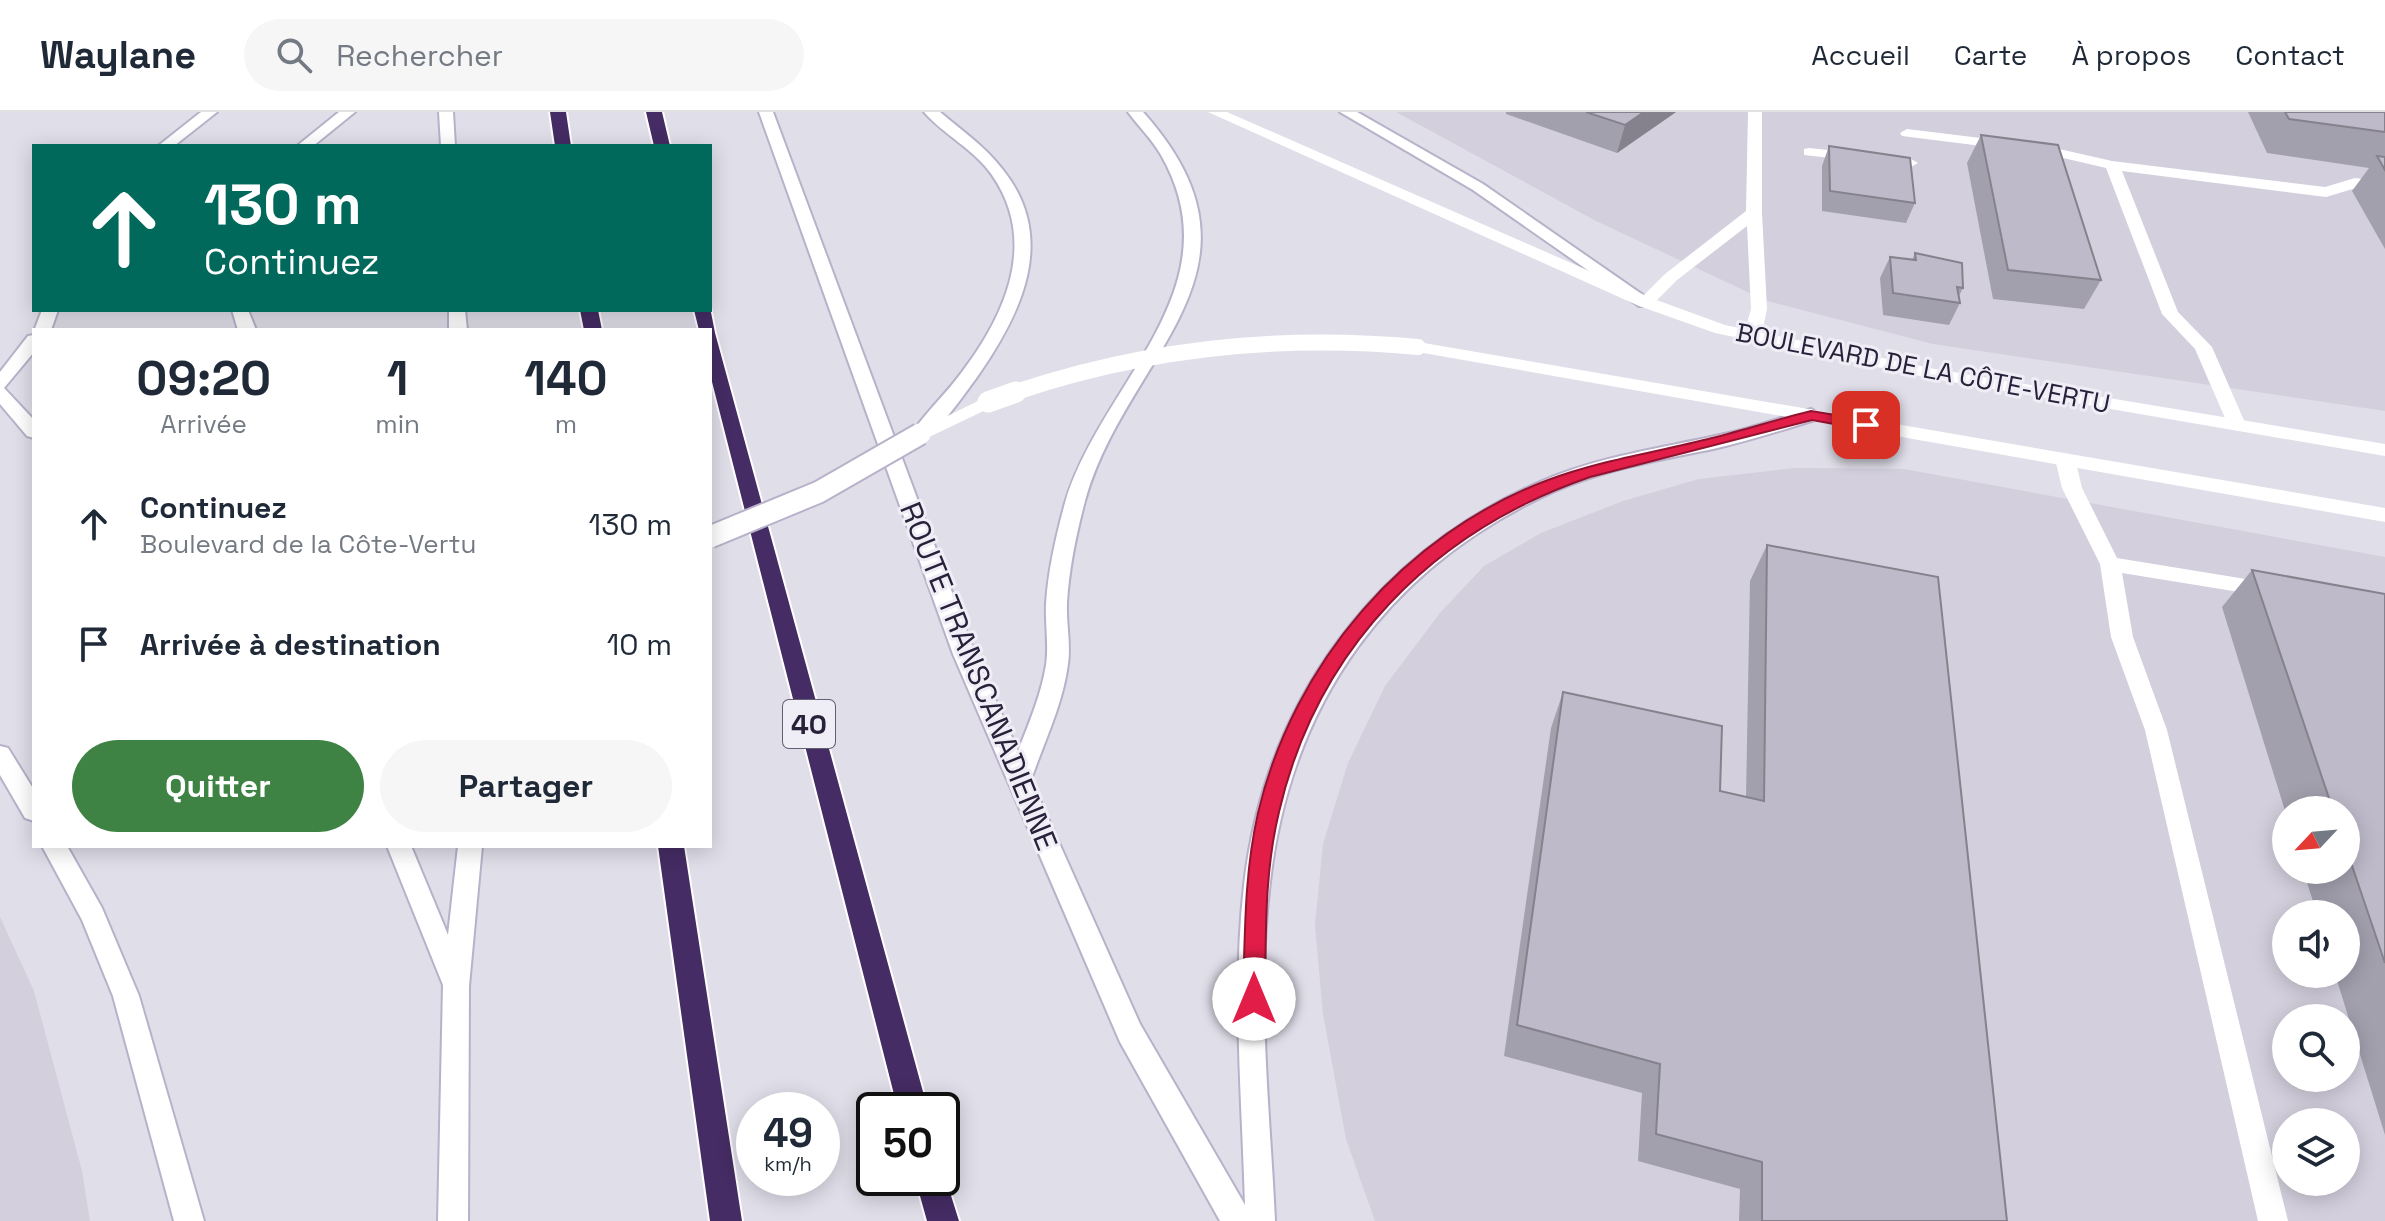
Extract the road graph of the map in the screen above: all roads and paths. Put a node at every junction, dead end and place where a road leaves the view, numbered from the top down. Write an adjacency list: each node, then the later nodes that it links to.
1 (210, 112): 13 (main road)
2 (348, 112): 14 (main road)
3 (446, 112): 15 (main road)
4 (558, 112): 16 (highway)
5 (654, 112): 17 (highway)
6 (766, 112): 40 (main road, ROUTE TRANSCANADIENNE)
7 (931, 112): 32 (main road)
8 (1135, 112): 40 (main road)
9 (1215, 112): 23 (main road, BOULEVARD DE LA CÔTE-VERTU)
10 (1347, 112): 23 (main road)
11 (1755, 112): 22 (main road)
12 (1907, 133): 20 (main road)
13 (168, 144)
14 (307, 144)
15 (448, 144)
16 (563, 144)
17 (662, 144)
18 (1809, 152): 19 (main road)
19 (1911, 163)
20 (2112, 165): 21 (main road); 30 (main road)
21 (2385, 187)
22 (1754, 213): 23 (main road); 24 (main road)
23 (1645, 302): 24 (main road, BOULEVARD DE LA CÔTE-VERTU)
24 (1752, 337): 30 (main road, BOULEVARD DE LA CÔTE-VERTU)
25 (32, 343): 27 (main road)
26 (712, 345): 47 (highway, 40)
27 (0, 384)
28 (0, 393): 31 (main road)
29 (1811, 415): 32 (main road, bridge); 34 (main road); 54 (main road)
30 (2237, 425): 33 (main road, BOULEVARD DE LA CÔTE-VERTU)
31 (32, 430)
32 (920, 434): 36 (main road, bridge)
33 (2385, 450)
34 (2065, 459): 35 (main road); 37 (main road)
35 (2385, 515)
36 (712, 536)
37 (2110, 564): 38 (main road); 55 (main road)
38 (2285, 593)
39 (0, 755): 41 (main road)
40 (1019, 781): 53 (main road, ROUTE TRANSCANADIENNE)
41 (32, 808)
42 (55, 848): 49 (main road)
43 (400, 848): 46 (main road)
44 (470, 848): 46 (main road)
45 (671, 848): 51 (highway)
46 (456, 986): 50 (main road)
47 (908, 1092)
48 (936, 1196): 52 (highway)
49 (189, 1221)
50 (453, 1221)
51 (726, 1221)
52 (943, 1221)
53 (1237, 1221)
54 (1260, 1221)
55 (2273, 1221)

